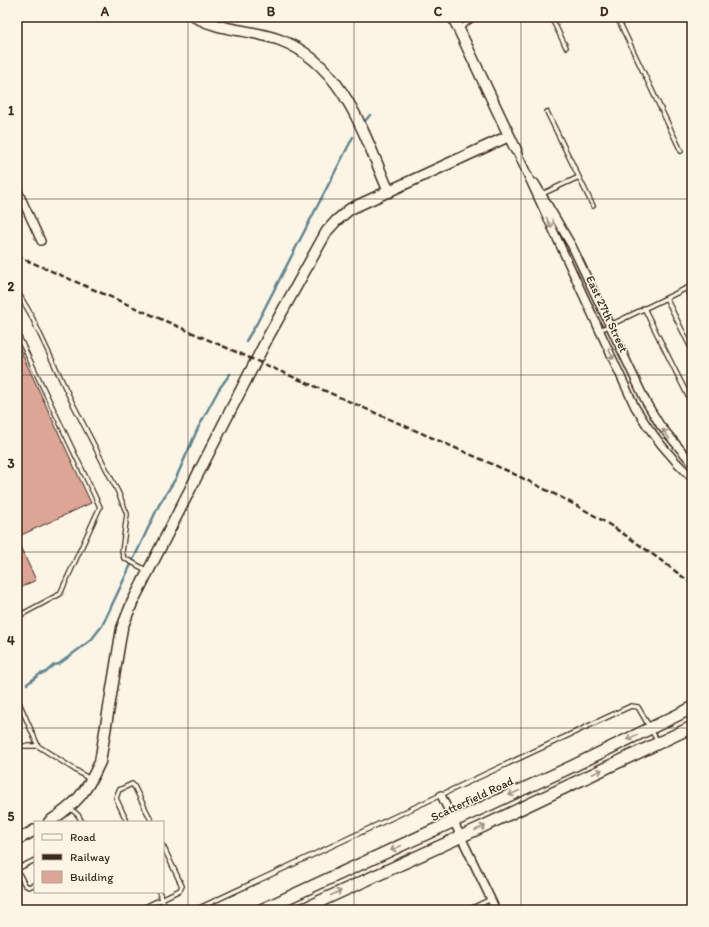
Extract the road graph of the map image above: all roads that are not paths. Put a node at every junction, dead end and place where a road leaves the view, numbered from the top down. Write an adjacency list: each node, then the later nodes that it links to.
1 (195, 17): 14 (street)
2 (454, 17): 6 (street, East 27th Street)
3 (476, 17): 6 (lane)
4 (554, 17): 7 (lane)
5 (617, 17): 11 (lane)
6 (459, 28): 9 (street, East 27th Street)
7 (566, 48)
8 (547, 112): 12 (lane)
9 (509, 136): 10 (street, East 27th Street); 14 (street)
10 (516, 150): 15 (street, East 27th Street); 25 (street, East 27th Street, one-way to 25)
11 (681, 151)
12 (579, 177): 15 (lane); 16 (lane)
13 (17, 189): 17 (street)
14 (389, 192): 31 (street)
15 (542, 194): 24 (street, East 27th Street)
16 (593, 206)
17 (41, 241)
18 (692, 286): 19 (lane)
19 (687, 288): 21 (lane); 22 (lane)
20 (17, 291): 31 (lane)
21 (666, 298): 23 (lane); 27 (lane)
22 (692, 298)
23 (644, 308): 24 (lane); 28 (lane)
24 (610, 326): 25 (lane); 29 (street, East 27th Street, one-way to 24)
25 (600, 330): 30 (street, East 27th Street, one-way to 30)
26 (17, 333): 32 (lane)
27 (692, 350)
28 (692, 404)
29 (692, 463)
30 (692, 478)
31 (148, 572): 40 (street)
32 (17, 617)
33 (17, 698): 39 (lane)
34 (692, 708): 36 (main road, Scatterfield Road)
35 (692, 727): 37 (main road)
36 (651, 728): 37 (lane); 41 (lane); 47 (main road, Scatterfield Road, one-way to 47)
37 (658, 743): 49 (main road, one-way to 37)
38 (17, 746): 39 (lane)
39 (38, 746): 40 (lane)
40 (92, 780): 42 (street)
41 (441, 795): 47 (street); 59 (lane)
42 (70, 808): 43 (street); 44 (lane)
43 (50, 821)
44 (81, 821)
45 (127, 821): 46 (lane)
46 (152, 821)
47 (454, 821): 49 (street); 60 (main road, Scatterfield Road, one-way to 60)
48 (34, 831): 50 (street)
49 (461, 836): 56 (street); 61 (main road, one-way to 49)
50 (17, 840)
51 (164, 848): 55 (lane)
52 (34, 860): 53 (lane)
53 (34, 884)
54 (159, 893): 55 (lane)
55 (162, 899): 57 (lane); 58 (lane)
56 (491, 899): 62 (lane); 63 (street)
57 (139, 910)
58 (167, 910)
59 (195, 910)
60 (261, 910)
61 (301, 910)
62 (468, 910)
63 (496, 910)

